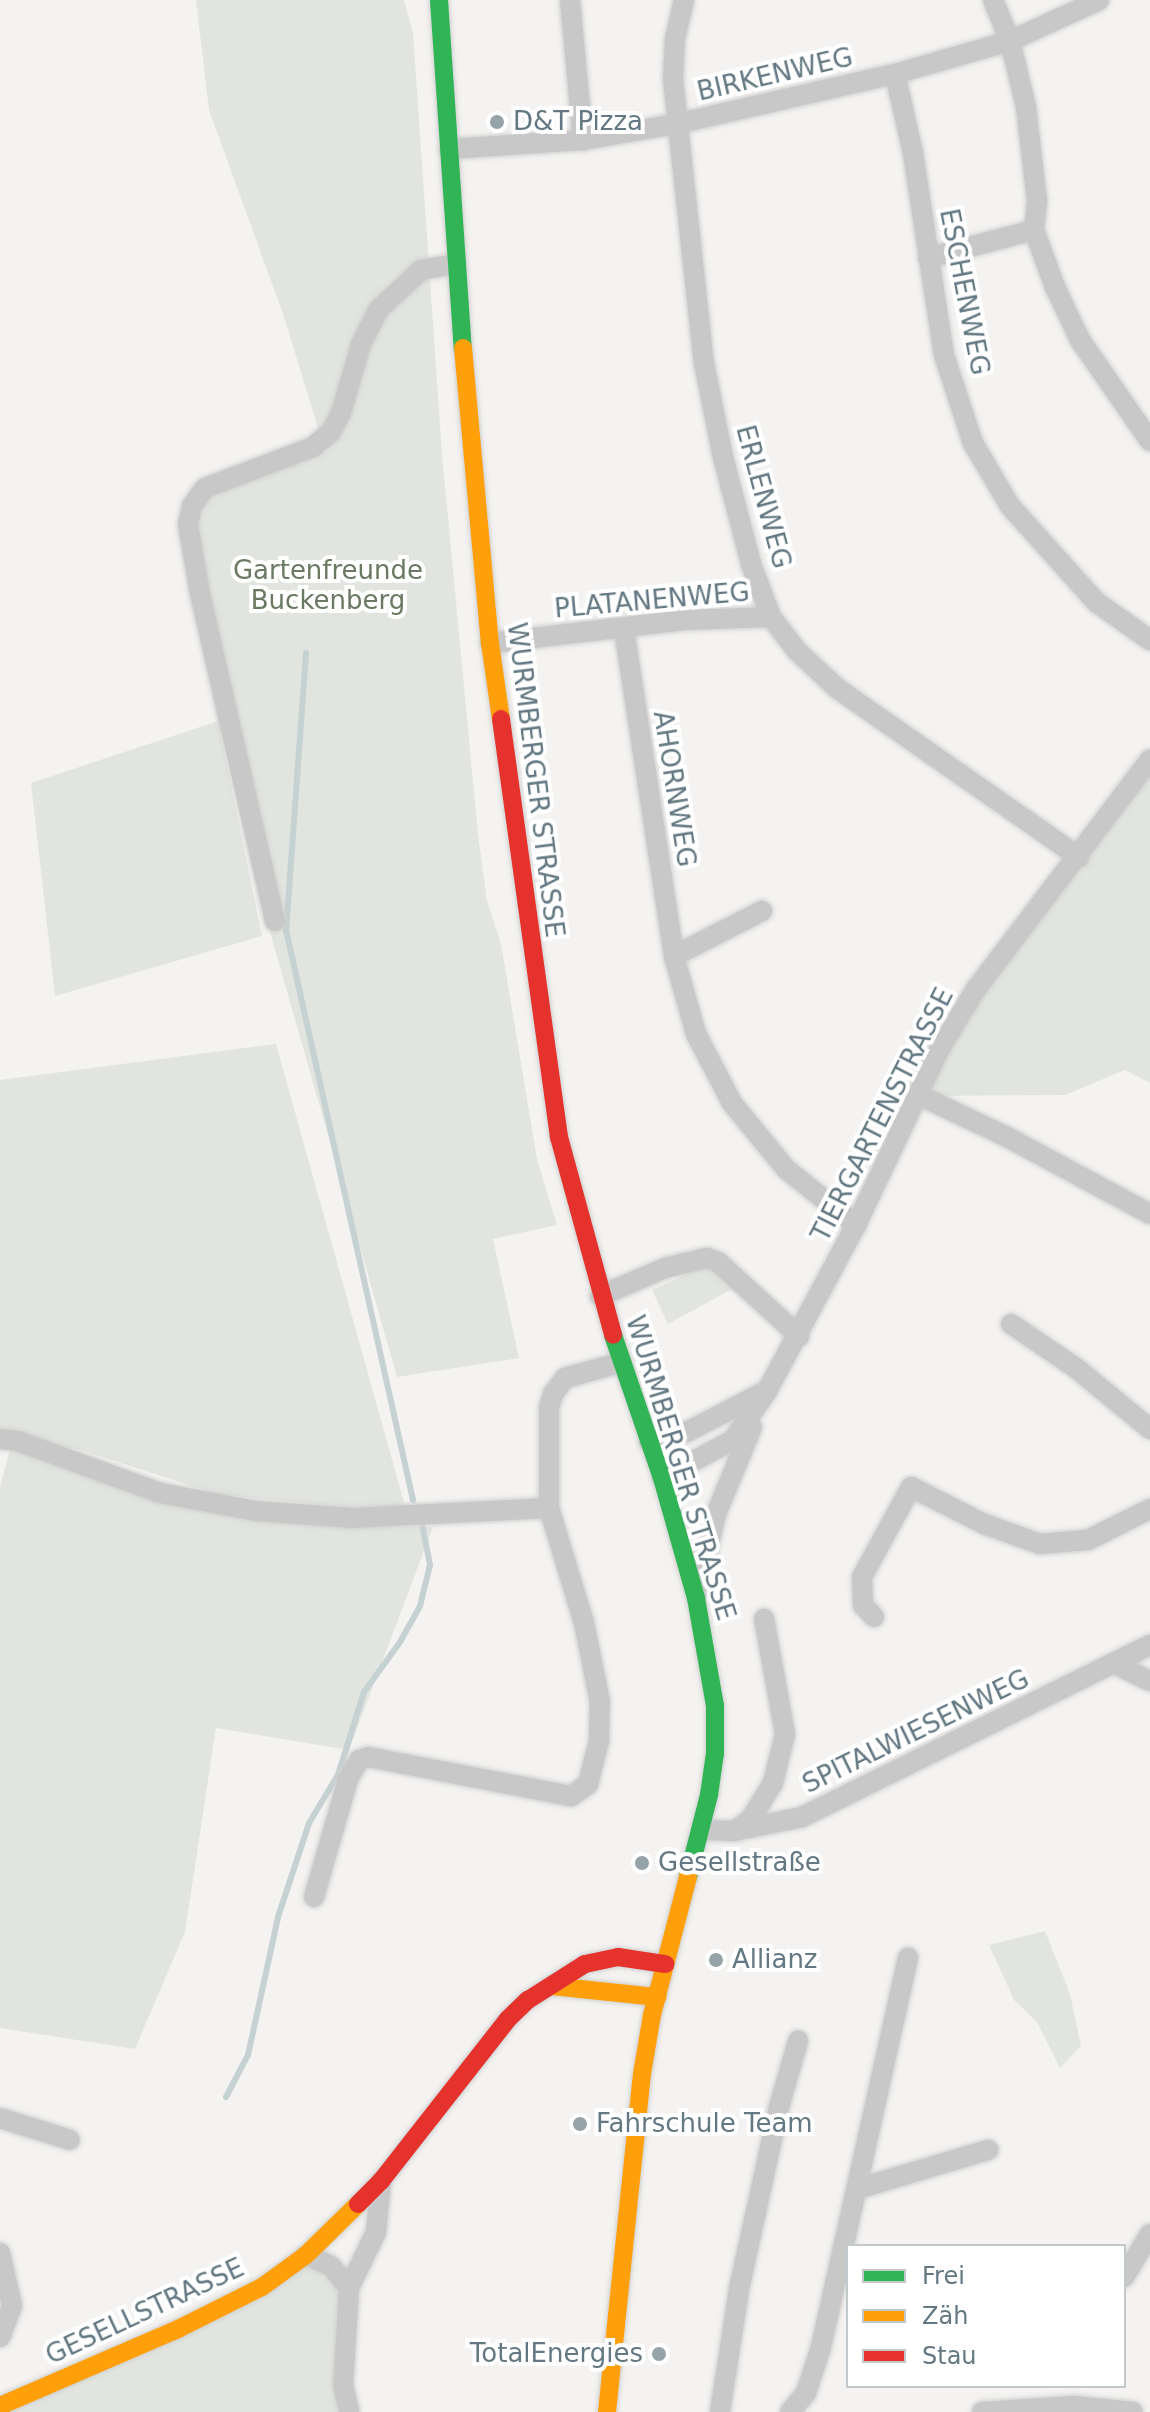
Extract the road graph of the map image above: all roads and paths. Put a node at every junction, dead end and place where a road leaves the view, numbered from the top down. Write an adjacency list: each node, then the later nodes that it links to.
1 (439, 0): 10 (main road, WURMBERGER STRASSE)
2 (570, 0): 9 (street)
3 (684, 0): 8 (street, ERLENWEG)
4 (993, 0): 6 (street)
5 (1099, 0): 6 (street, BIRKENWEG)
6 (1010, 41): 7 (street, BIRKENWEG); 11 (street)
7 (895, 74): 8 (street, BIRKENWEG); 12 (street, ESCHENWEG)
8 (676, 124): 9 (street, BIRKENWEG); 15 (street, ERLENWEG)
9 (583, 140): 10 (street, BIRKENWEG)
10 (449, 149): 13 (main road, WURMBERGER STRASSE)
11 (1034, 230): 12 (street); 14 (street)
12 (928, 258): 17 (street, ESCHENWEG)
13 (456, 264): 18 (main road, WURMBERGER STRASSE); 22 (street)
14 (1150, 441)
15 (771, 617): 16 (street, PLATANENWEG); 20 (street, ERLENWEG)
16 (624, 629): 18 (street, PLATANENWEG); 23 (street, AHORNWEG)
17 (1150, 640)
18 (490, 643): 27 (main road, WURMBERGER STRASSE)
19 (1150, 760): 20 (street, TIERGARTENSTRASSE)
20 (1079, 857): 24 (street, TIERGARTENSTRASSE)
21 (762, 911): 23 (street)
22 (275, 921)
23 (674, 956): 26 (street, AHORNWEG)
24 (919, 1095): 25 (street); 26 (street, TIERGARTENSTRASSE)
25 (1150, 1214)
26 (856, 1225): 29 (street, TIERGARTENSTRASSE)
27 (600, 1296): 29 (street, WURMBERGER STRASSE); 30 (main road, WURMBERGER STRASSE)
28 (1011, 1324): 32 (street)
29 (799, 1336): 31 (street, TIERGARTENSTRASSE)
30 (622, 1362): 34 (main road, WURMBERGER STRASSE); 36 (street)
31 (767, 1391): 34 (street); 35 (street, TIERGARTENSTRASSE); 38 (street, TIERGARTENSTRASSE)
32 (1150, 1429)
33 (0, 1439): 36 (street)
34 (649, 1442): 35 (main road, WURMBERGER STRASSE)
35 (662, 1478): 38 (main road, WURMBERGER STRASSE)
36 (549, 1508): 46 (street)
37 (1150, 1509): 39 (street)
38 (696, 1598): 44 (main road, WURMBERGER STRASSE)
39 (874, 1617)
40 (764, 1619): 45 (street, SPITALWIESENWEG)
41 (1150, 1645): 42 (street, SPITALWIESENWEG)
42 (1115, 1664): 43 (street); 45 (street, SPITALWIESENWEG)
43 (1150, 1681)
44 (702, 1830): 45 (street, SPITALWIESENWEG); 48 (main road, WURMBERGER STRASSE)
45 (734, 1831)
46 (314, 1897)
47 (908, 1958): 56 (street)
48 (665, 1964): 49 (main road, GESELLSTRASSE); 50 (main road, WURMBERGER STRASSE)
49 (551, 1986): 50 (main road); 55 (main road, GESELLSTRASSE)
50 (657, 1997): 66 (main road, WURMBERGER STRASSE)
51 (798, 2041): 67 (street)
52 (0, 2118): 53 (street)
53 (70, 2140)
54 (988, 2150): 56 (street)
55 (381, 2181): 59 (main road, GESELLSTRASSE); 61 (street)
56 (857, 2189): 68 (street)
57 (1149, 2238): 60 (street)
58 (0, 2253): 62 (street)
59 (306, 2255): 61 (street); 64 (main road, GESELLSTRASSE)
60 (1126, 2274)
61 (349, 2288): 65 (street)
62 (0, 2337)
63 (1074, 2401): 69 (street); 70 (street)
64 (0, 2406)
65 (349, 2412)
66 (607, 2412)
67 (720, 2412)
68 (790, 2412)
69 (982, 2412)
70 (1133, 2412)

